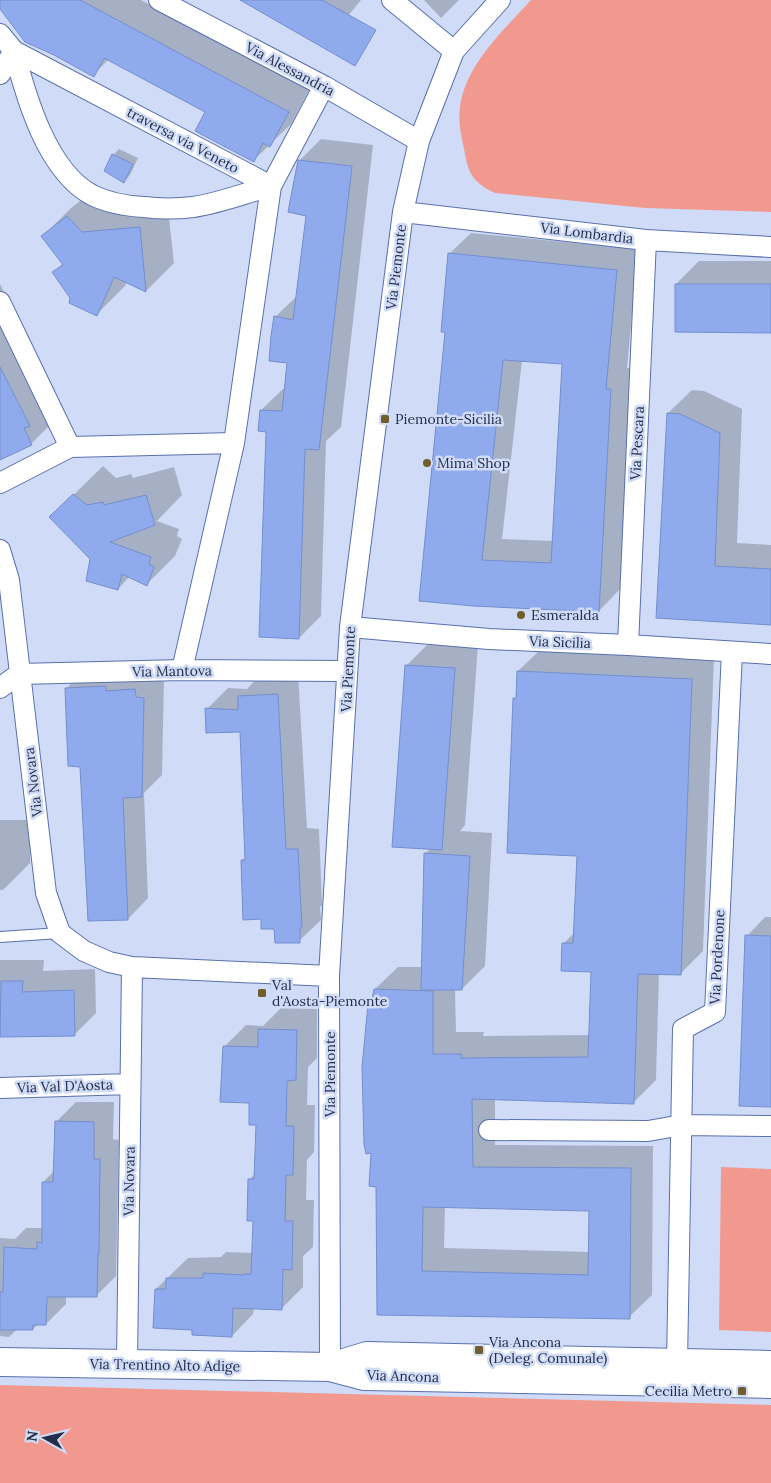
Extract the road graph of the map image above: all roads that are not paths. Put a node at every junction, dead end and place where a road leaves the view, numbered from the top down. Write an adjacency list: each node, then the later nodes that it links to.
1 (159, 0): 8 (street, Via Alessandria)
2 (392, 0): 6 (street)
3 (500, 0): 6 (street, Via Piemonte)
4 (0, 34): 5 (street, traversa via Veneto)
5 (14, 51): 7 (street); 10 (street, traversa via Veneto); 10 (street)
6 (454, 51): 9 (street, Via Piemonte)
7 (0, 74)
8 (324, 86): 9 (street, Via Alessandria); 10 (street)
9 (420, 141): 11 (street, Via Piemonte)
10 (271, 186): 15 (street)
11 (403, 212): 12 (street, Via Lombardia); 19 (street, Via Piemonte)
12 (646, 240): 13 (street, Via Lombardia); 20 (street, Via Pescara)
13 (771, 247)
14 (0, 302): 16 (street)
15 (234, 443): 16 (street); 23 (street)
16 (70, 447): 17 (street)
17 (0, 482)
18 (0, 550): 25 (street, Via Novara)
19 (350, 627): 20 (street, Via Sicilia); 24 (street, Via Piemonte)
20 (628, 645): 21 (street, Via Sicilia)
21 (732, 652): 22 (street, Via Sicilia); 33 (street, Via Pordenone)
22 (771, 654)
23 (182, 670): 24 (street, Via Mantova); 25 (street, Via Mantova)
24 (348, 671): 30 (street, Via Piemonte)
25 (20, 674): 26 (street); 27 (street, Via Novara)
26 (0, 688)
27 (60, 933): 28 (lane); 29 (street)
28 (0, 937)
29 (132, 967): 30 (street); 31 (street, Via Novara)
30 (330, 976): 40 (street, Via Piemonte)
31 (130, 1084): 32 (street, Via Val D'Aosta); 38 (street, Via Novara)
32 (0, 1088)
33 (682, 1125): 34 (street); 35 (street); 37 (street, Via Pordenone)
34 (771, 1126)
35 (489, 1130)
36 (0, 1362): 38 (street, Via Trentino Alto Adige)
37 (677, 1363): 39 (street, Via Ancona); 40 (street, Via Ancona)
38 (126, 1365): 40 (street, Via Trentino Alto Adige)
39 (771, 1365)
40 (330, 1367): 41 (street, Via Ancona)
41 (771, 1384)

